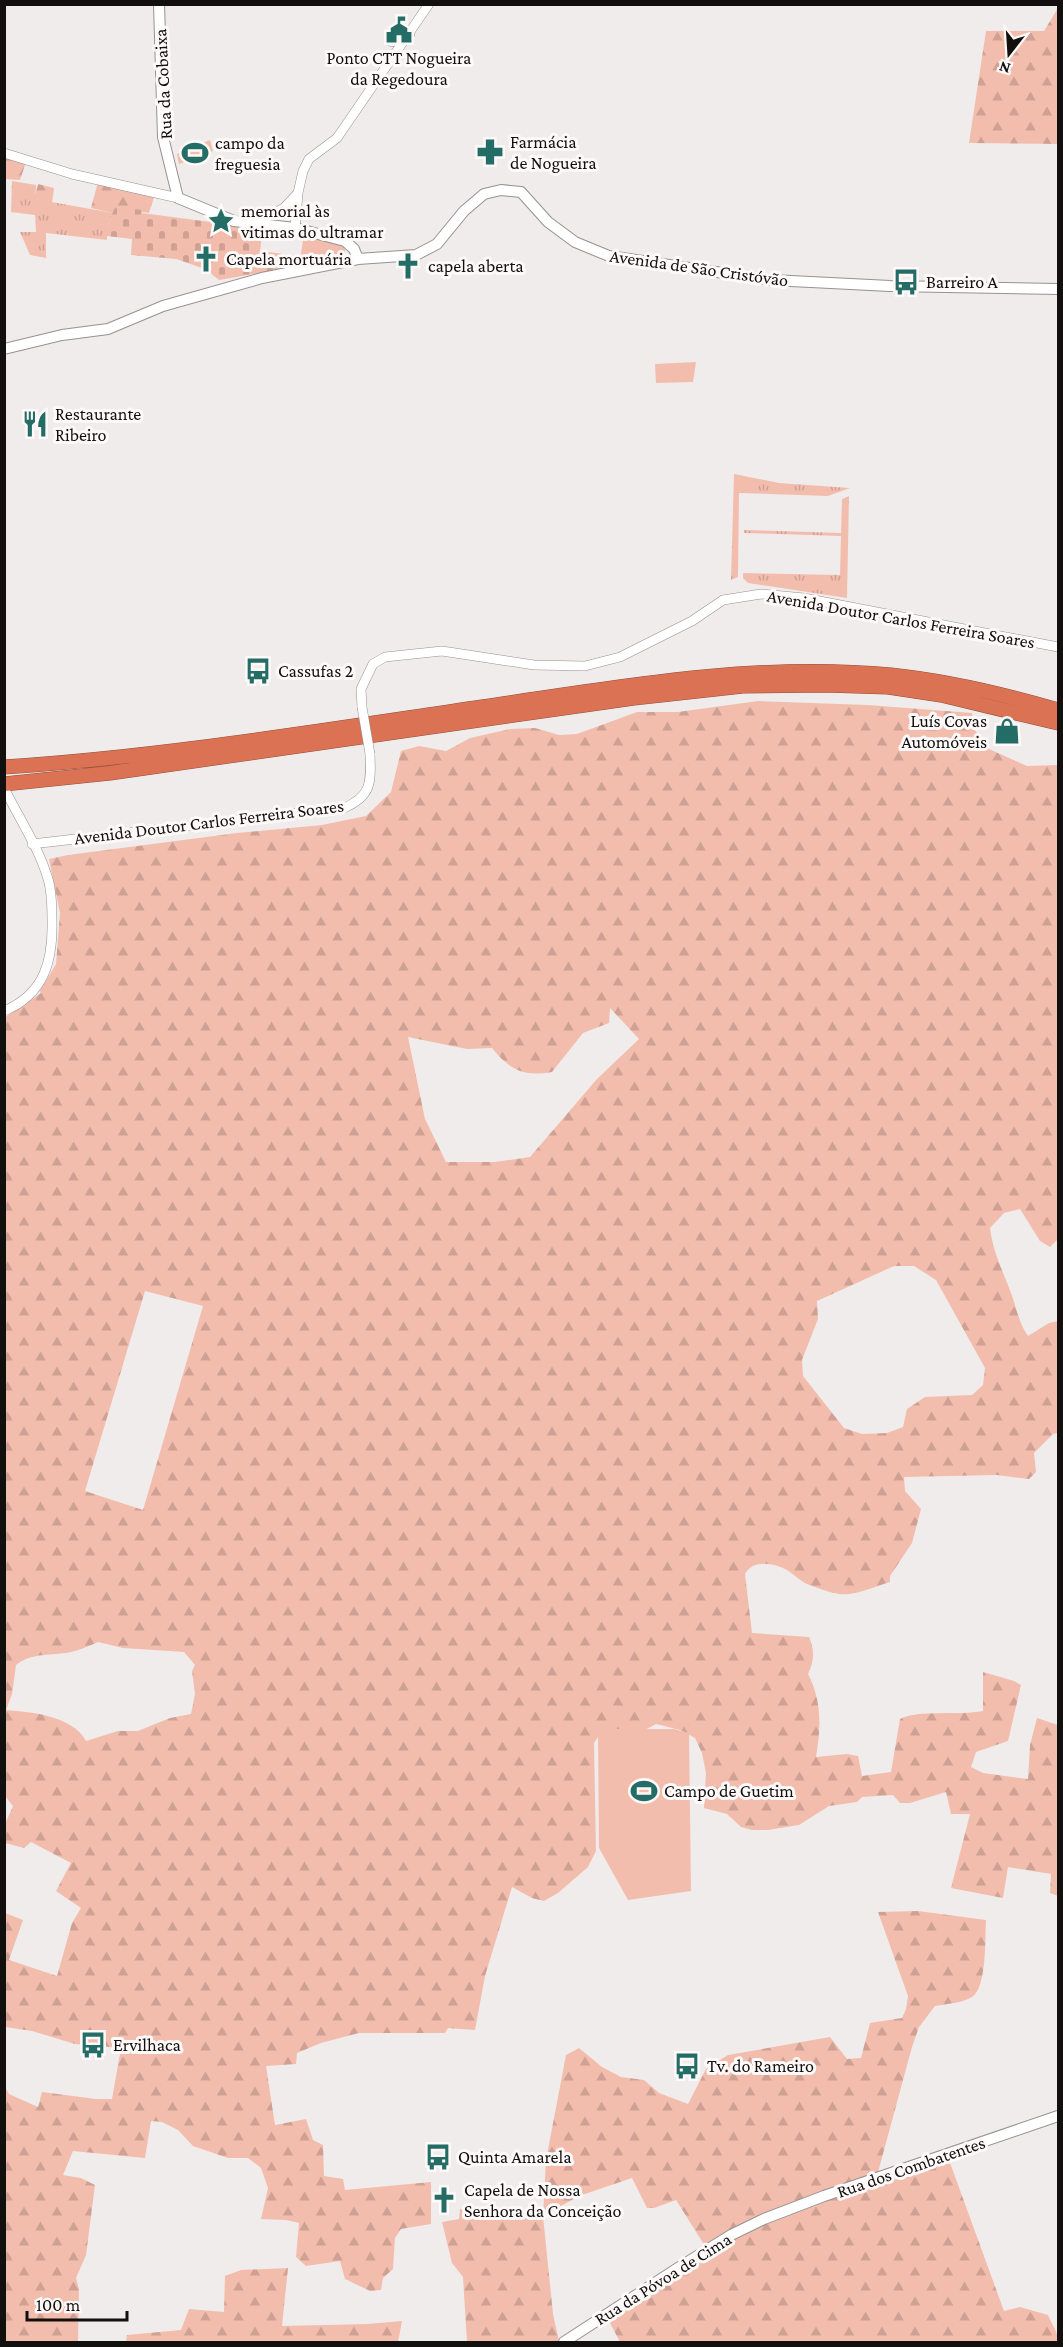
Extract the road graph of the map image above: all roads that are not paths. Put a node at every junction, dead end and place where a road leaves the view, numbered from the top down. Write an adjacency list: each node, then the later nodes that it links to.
1 (159, 4): 7 (main road, Rua da Cobaixa)
2 (429, 4): 3 (street)
3 (410, 34): 4 (street); 6 (street)
4 (392, 42)
5 (4, 153): 7 (street)
6 (298, 193): 8 (street); 9 (street)
7 (178, 198): 10 (main road)
8 (287, 205): 9 (street); 10 (street)
9 (297, 209): 11 (street)
10 (274, 220): 11 (main road)
11 (296, 228): 12 (main road)
12 (358, 259): 13 (main road, Avenida de São Cristóvão); 14 (main road, Avenida de São Cristóvão)
13 (1059, 289)
14 (4, 349)
15 (1059, 647): 21 (street, Avenida Doutor Carlos Ferreira Soares, bridge)
16 (1059, 710): 18 (highway)
17 (1059, 723): 19 (highway)
18 (4, 767)
19 (4, 784)
20 (4, 788): 21 (street)
21 (32, 844): 22 (street)
22 (4, 1011)
23 (1057, 2115): 24 (main road, Rua dos Combatentes)
24 (764, 2219): 25 (main road, Rua da Póvoa de Cima)
25 (564, 2343)

